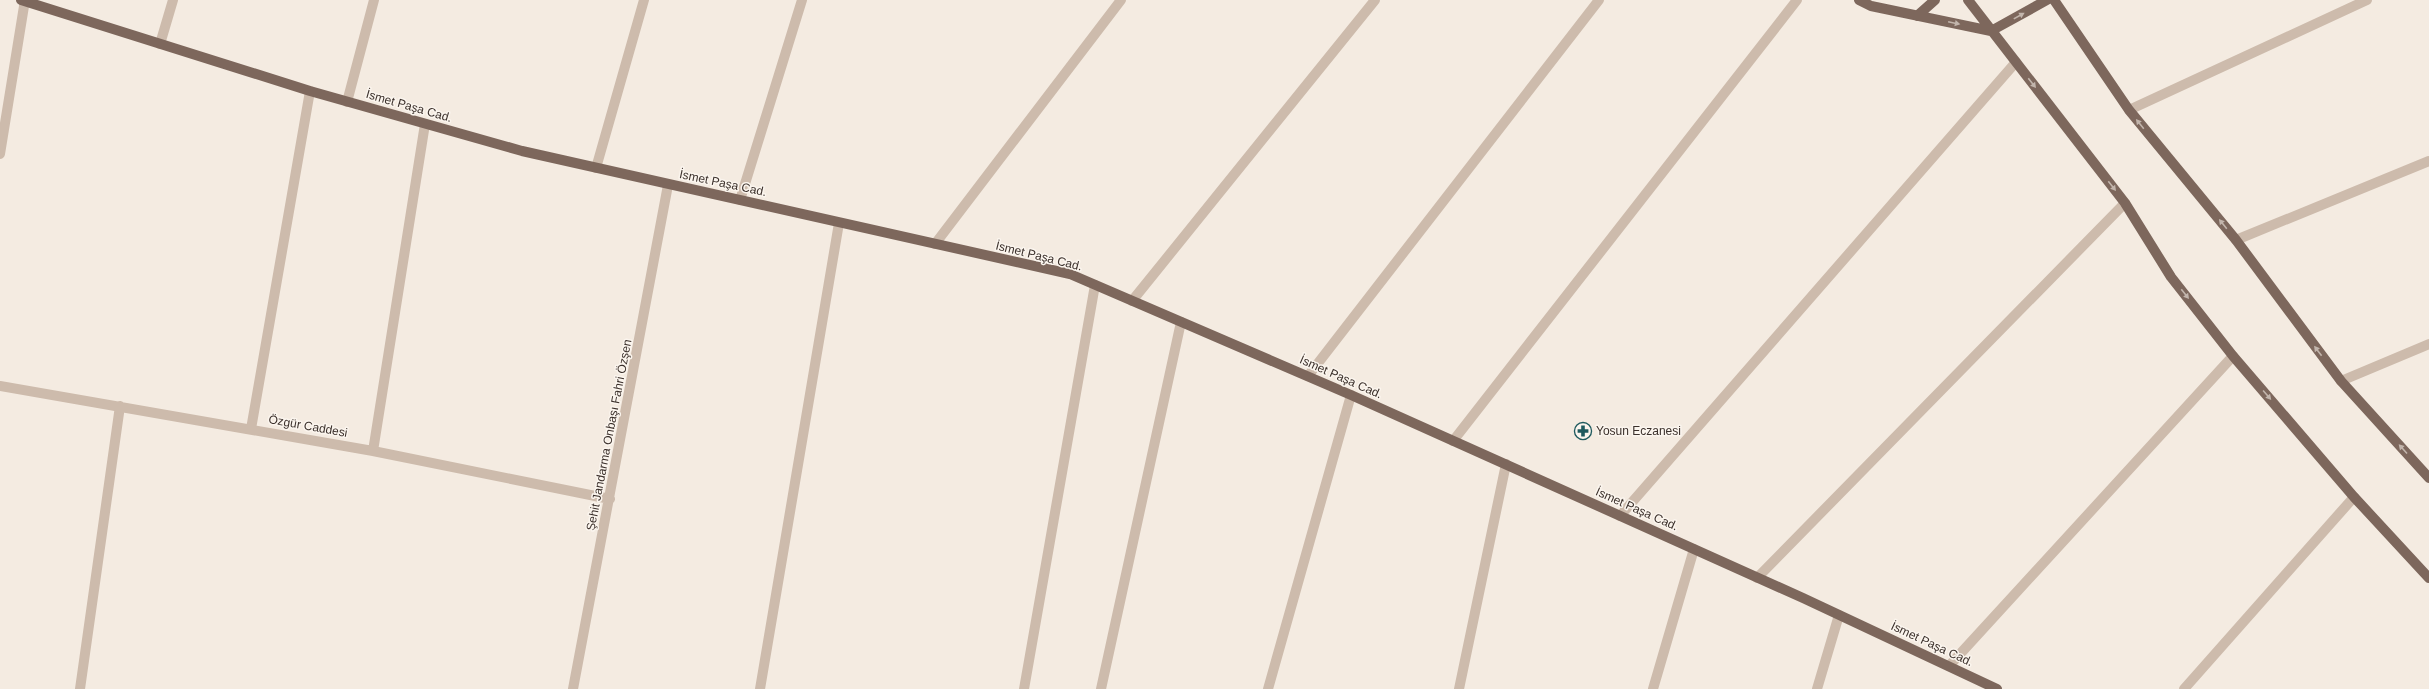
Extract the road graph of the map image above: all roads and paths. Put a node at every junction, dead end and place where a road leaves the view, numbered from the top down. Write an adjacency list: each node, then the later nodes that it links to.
1 (23, 0): 18 (main road, İsmet Paşa Cad.); 24 (street)
2 (173, 0): 18 (street)
3 (374, 0): 21 (street)
4 (644, 0): 26 (street)
5 (802, 0): 28 (street)
6 (1120, 0): 32 (street)
7 (1375, 0): 34 (street)
8 (1599, 0): 38 (street)
9 (1797, 0): 44 (street)
10 (1859, 0): 16 (main road)
11 (1934, 0): 16 (main road)
12 (1968, 0): 17 (main road)
13 (2047, 0): 17 (main road, one-way to 13)
14 (2054, 0): 22 (main road)
15 (2367, 0): 22 (street)
16 (1917, 16): 17 (main road, one-way to 17)
17 (1991, 31): 19 (main road)
18 (160, 44): 20 (main road, İsmet Paşa Cad.)
19 (2016, 62): 29 (main road, one-way to 29); 50 (street)
20 (310, 91): 21 (main road, İsmet Paşa Cad.); 43 (street)
21 (347, 102): 23 (main road, İsmet Paşa Cad.)
22 (2129, 110): 31 (main road, one-way to 22)
23 (425, 124): 26 (main road, İsmet Paşa Cad.); 45 (street)
24 (0, 154)
25 (2429, 161): 31 (street)
26 (596, 168): 27 (main road, İsmet Paşa Cad.)
27 (668, 185): 28 (main road, İsmet Paşa Cad.); 49 (street, Şehit Jandarma Onbaşı Fahri Özşen)
28 (740, 200): 30 (main road, İsmet Paşa Cad.)
29 (2125, 203): 37 (main road, one-way to 37); 52 (street)
30 (839, 223): 32 (main road, İsmet Paşa Cad.); 58 (street)
31 (2236, 240): 39 (main road, one-way to 31)
32 (935, 244): 33 (main road, İsmet Paşa Cad.)
33 (1095, 285): 34 (main road, İsmet Paşa Cad.); 59 (street)
34 (1132, 301): 35 (main road, İsmet Paşa Cad.)
35 (1181, 322): 38 (main road, İsmet Paşa Cad.); 60 (street)
36 (2429, 344): 39 (street)
37 (2233, 356): 48 (main road, one-way to 48); 55 (street)
38 (1308, 376): 41 (main road, İsmet Paşa Cad.)
39 (2341, 381): 47 (main road, one-way to 39)
40 (0, 386): 42 (street, Özgür Caddesi)
41 (1351, 395): 44 (main road, İsmet Paşa Cad.); 61 (street)
42 (120, 406): 43 (street, Özgür Caddesi); 56 (street)
43 (251, 429): 45 (street, Özgür Caddesi)
44 (1453, 441): 46 (main road, İsmet Paşa Cad.)
45 (373, 451): 49 (street, Özgür Caddesi)
46 (1506, 464): 50 (main road, İsmet Paşa Cad.); 62 (street)
47 (2429, 478)
48 (2354, 497): 53 (main road); 66 (street)
49 (610, 499): 57 (street, Şehit Jandarma Onbaşı Fahri Özşen)
50 (1620, 516): 51 (main road, İsmet Paşa Cad.)
51 (1694, 549): 52 (main road, İsmet Paşa Cad.); 63 (street)
52 (1757, 578): 54 (main road, İsmet Paşa Cad.)
53 (2429, 578)
54 (1839, 615): 55 (main road, İsmet Paşa Cad.); 64 (street)
55 (1949, 666): 65 (main road, İsmet Paşa Cad.)
56 (80, 689)
57 (574, 689)
58 (760, 689)
59 (1024, 689)
60 (1101, 689)
61 (1268, 689)
62 (1459, 689)
63 (1653, 689)
64 (1817, 689)
65 (1997, 689)
66 (2184, 689)

